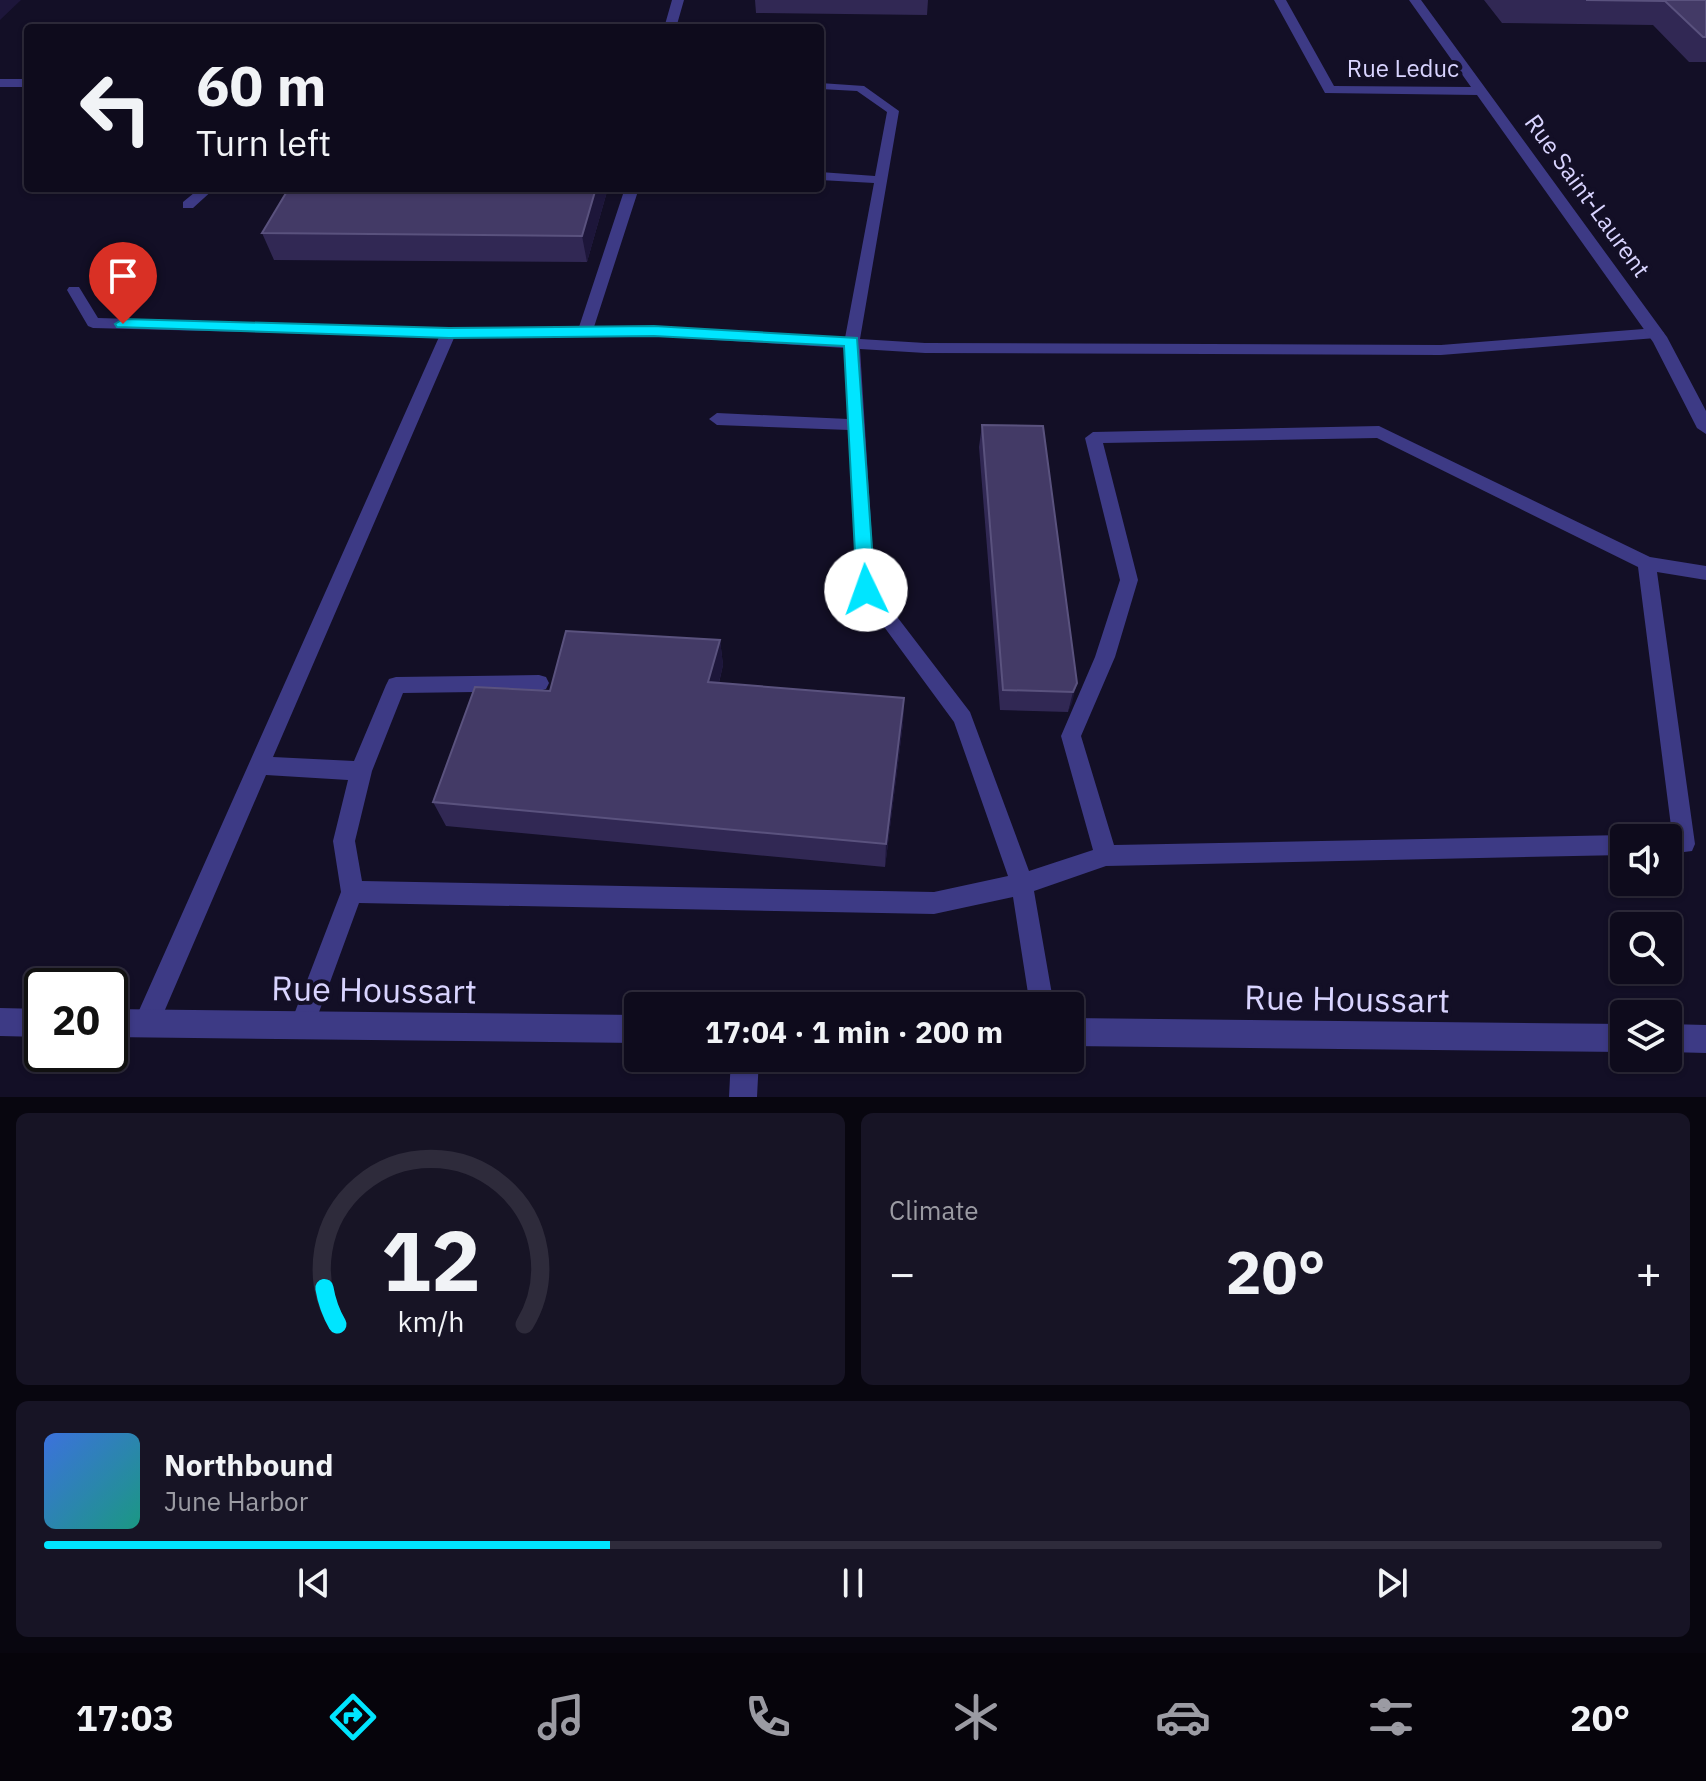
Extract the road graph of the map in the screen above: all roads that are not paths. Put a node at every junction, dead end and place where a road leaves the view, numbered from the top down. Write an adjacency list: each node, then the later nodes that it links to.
1 (678, 0): 4 (street)
2 (1280, 0): 8 (street, Rue Leduc)
3 (1415, 0): 8 (street, Rue Saint-Laurent)
4 (671, 24)
5 (0, 83): 6 (street)
6 (24, 83)
7 (824, 86): 10 (lane)
8 (1482, 91): 17 (street, Rue Saint-Laurent)
9 (824, 176): 10 (lane)
10 (881, 180): 18 (lane)
11 (203, 192): 13 (lane)
12 (631, 192): 15 (lane)
13 (188, 205)
14 (74, 290): 16 (lane)
15 (585, 332): 16 (lane); 18 (lane)
16 (449, 333): 25 (lane)
17 (1656, 333): 18 (lane); 21 (street, Rue Saint-Laurent)
18 (852, 342): 20 (lane)
19 (717, 419): 20 (lane)
20 (857, 425): 30 (lane)
21 (1706, 428)
22 (1647, 563): 23 (lane); 27 (lane); 29 (lane)
23 (1706, 573)
24 (539, 683): 26 (lane)
25 (262, 766): 26 (lane); 36 (lane)
26 (361, 771): 31 (lane)
27 (1681, 824)
28 (1610, 845): 29 (lane)
29 (1106, 856): 30 (lane)
30 (1022, 884): 31 (lane); 32 (lane)
31 (352, 892): 37 (lane)
32 (1040, 992)
33 (0, 1022): 34 (street)
34 (24, 1023)
35 (128, 1024): 36 (street, Rue Houssart)
36 (146, 1024): 37 (street, Rue Houssart)
37 (302, 1025): 38 (street, Rue Houssart)
38 (624, 1029)
39 (1084, 1032): 40 (street, Rue Houssart)
40 (1610, 1038)
41 (1682, 1038): 42 (street)
42 (1706, 1039)
43 (744, 1072): 44 (street)
44 (743, 1097)

